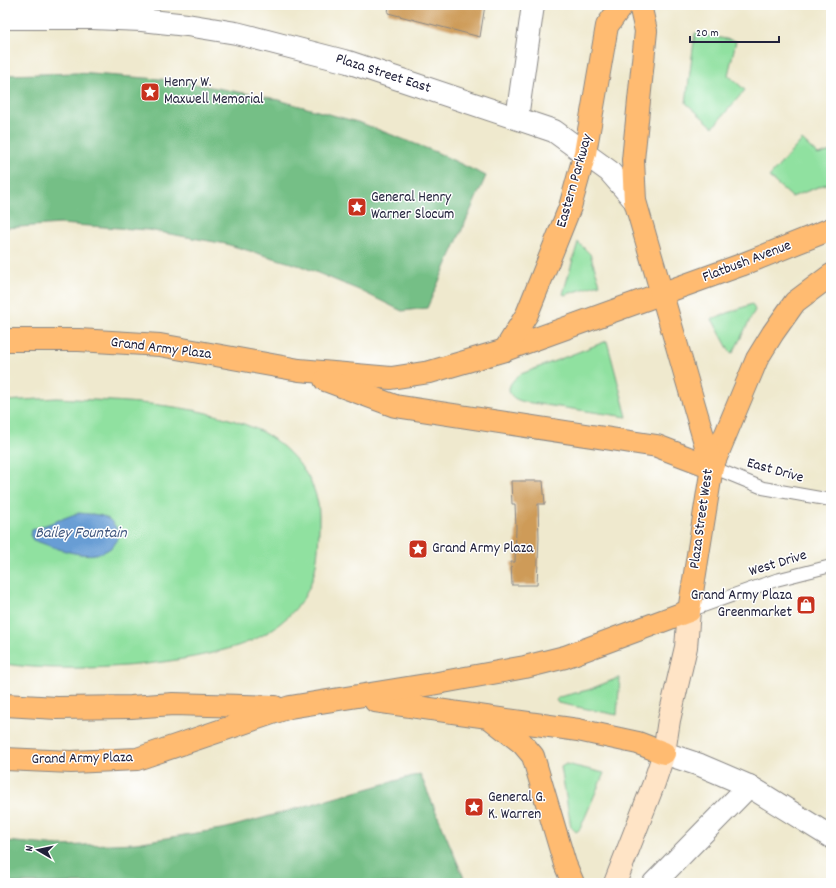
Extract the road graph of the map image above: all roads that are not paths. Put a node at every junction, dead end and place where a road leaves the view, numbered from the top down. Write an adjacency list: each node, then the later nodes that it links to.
1 (533, 5): 6 (street)
2 (622, 5): 7 (main road, Eastern Parkway)
3 (640, 5): 8 (main road)
4 (140, 13): 5 (street, Plaza Street East); 6 (street, Plaza Street East)
5 (5, 18)
6 (517, 118): 7 (street, Plaza Street East)
7 (585, 153): 8 (street, Plaza Street East); 13 (main road, Eastern Parkway)
8 (635, 201): 11 (main road, Plaza Street East)
9 (831, 229): 11 (main road, Flatbush Avenue)
10 (831, 274): 15 (main road)
11 (662, 294): 13 (main road, Grand Army Plaza); 15 (main road, Plaza Street West)
12 (5, 340): 14 (main road, Grand Army Plaza)
13 (505, 350): 14 (main road, Grand Army Plaza)
14 (298, 370): 15 (main road)
15 (712, 467): 16 (lane, East Drive); 18 (main road, Plaza Street West)
16 (831, 500)
17 (831, 566): 18 (lane, West Drive)
18 (689, 611): 19 (main road, Grand Army Plaza); 23 (main road, Plaza Street West)
19 (356, 698): 21 (main road, Grand Army Plaza); 22 (main road)
20 (5, 705): 21 (main road)
21 (290, 707): 24 (main road, Grand Army Plaza)
22 (488, 717): 23 (main road); 27 (main road)
23 (664, 752): 25 (street); 28 (main road, Plaza Street West)
24 (5, 759)
25 (749, 786): 26 (street); 29 (street)
26 (831, 837)
27 (573, 883)
28 (615, 883)
29 (654, 883)

